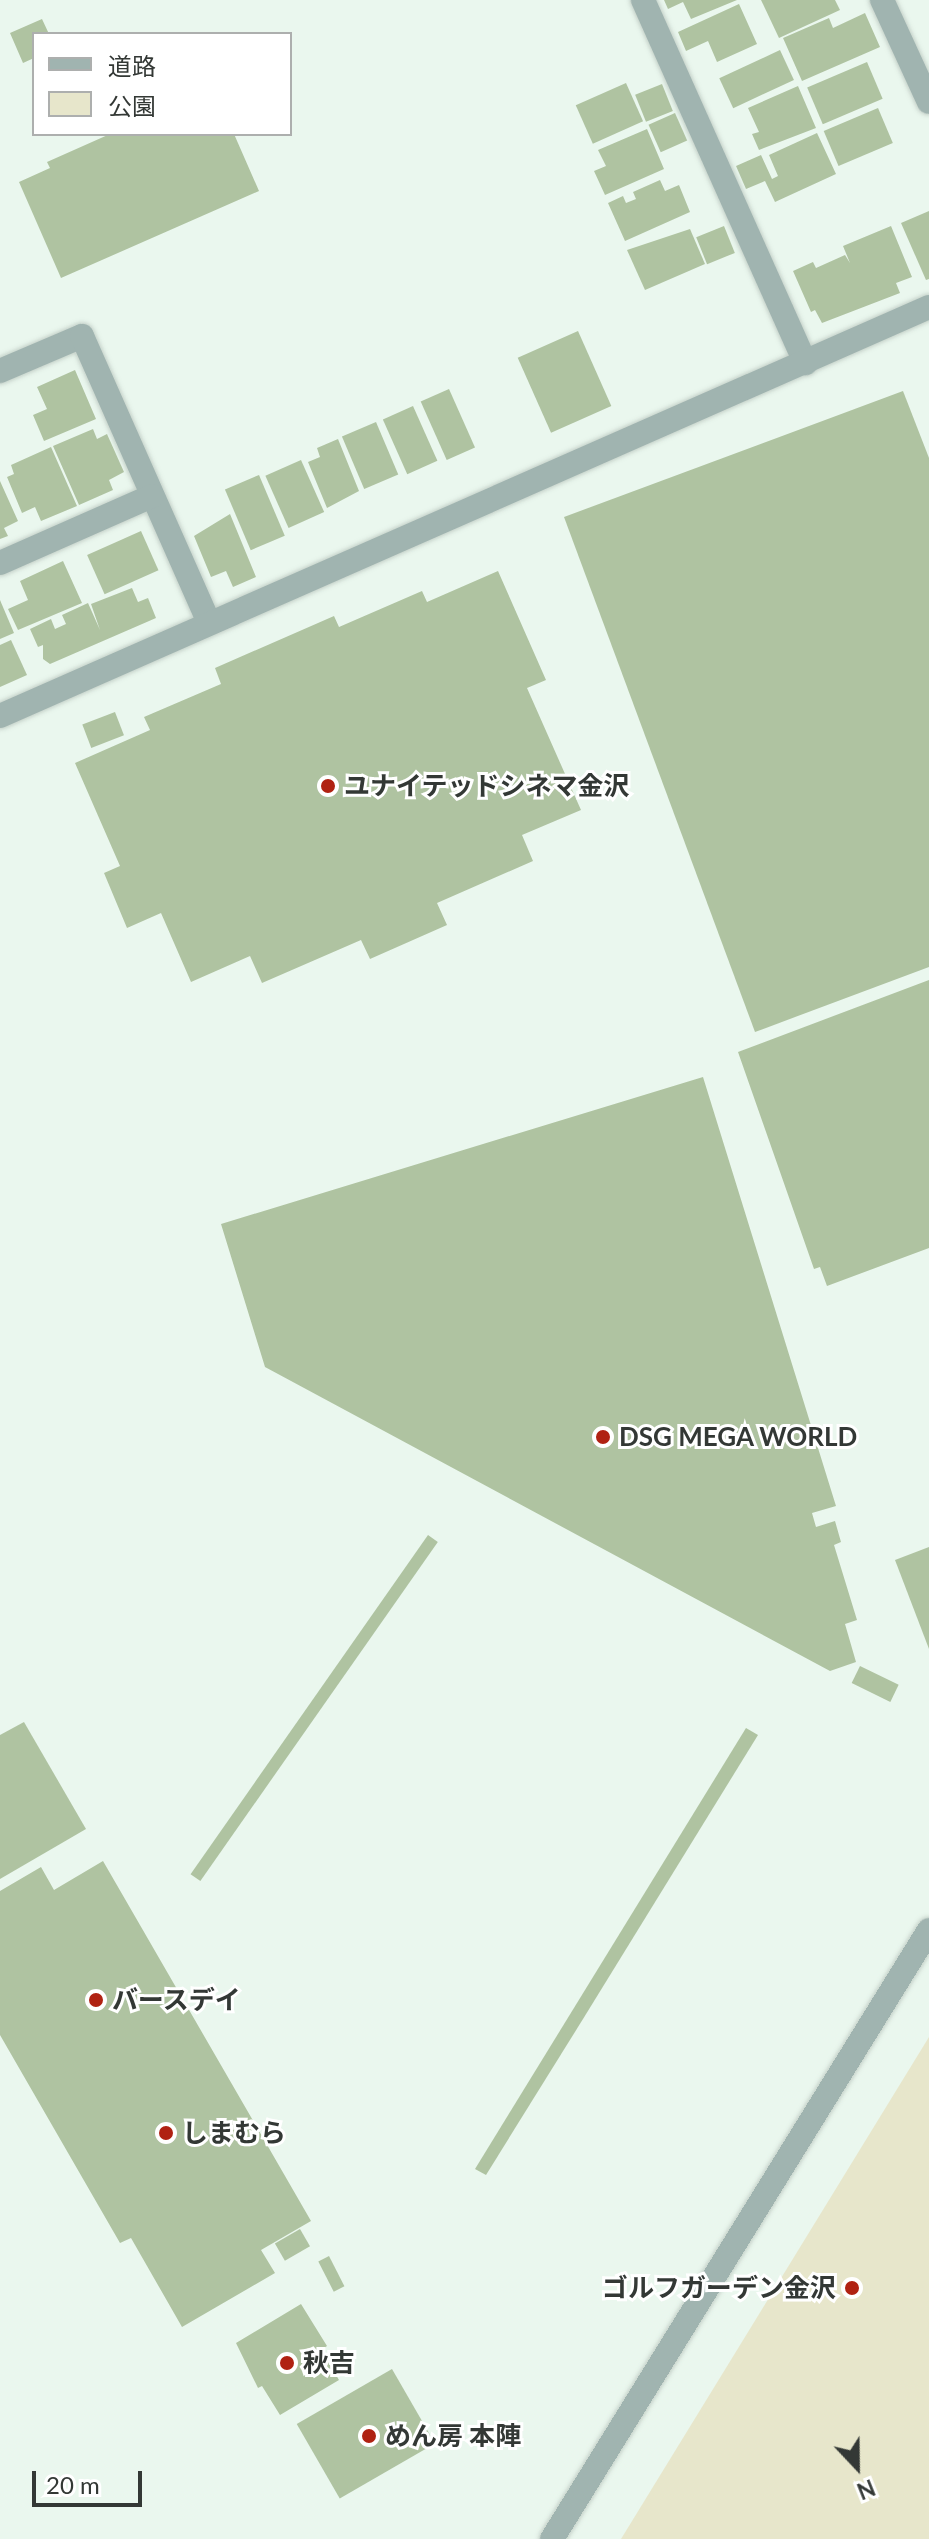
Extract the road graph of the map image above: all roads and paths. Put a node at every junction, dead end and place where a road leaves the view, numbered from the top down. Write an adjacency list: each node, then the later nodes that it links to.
1 (643, 0): 5 (street)
2 (882, 0): 3 (street)
3 (929, 102)
4 (929, 307): 5 (street)
5 (805, 363): 9 (street)
6 (0, 371): 7 (street)
7 (152, 496): 8 (street); 9 (street)
8 (0, 563)
9 (209, 623): 10 (street)
10 (0, 716)
11 (929, 1930): 12 (street)
12 (552, 2539)

